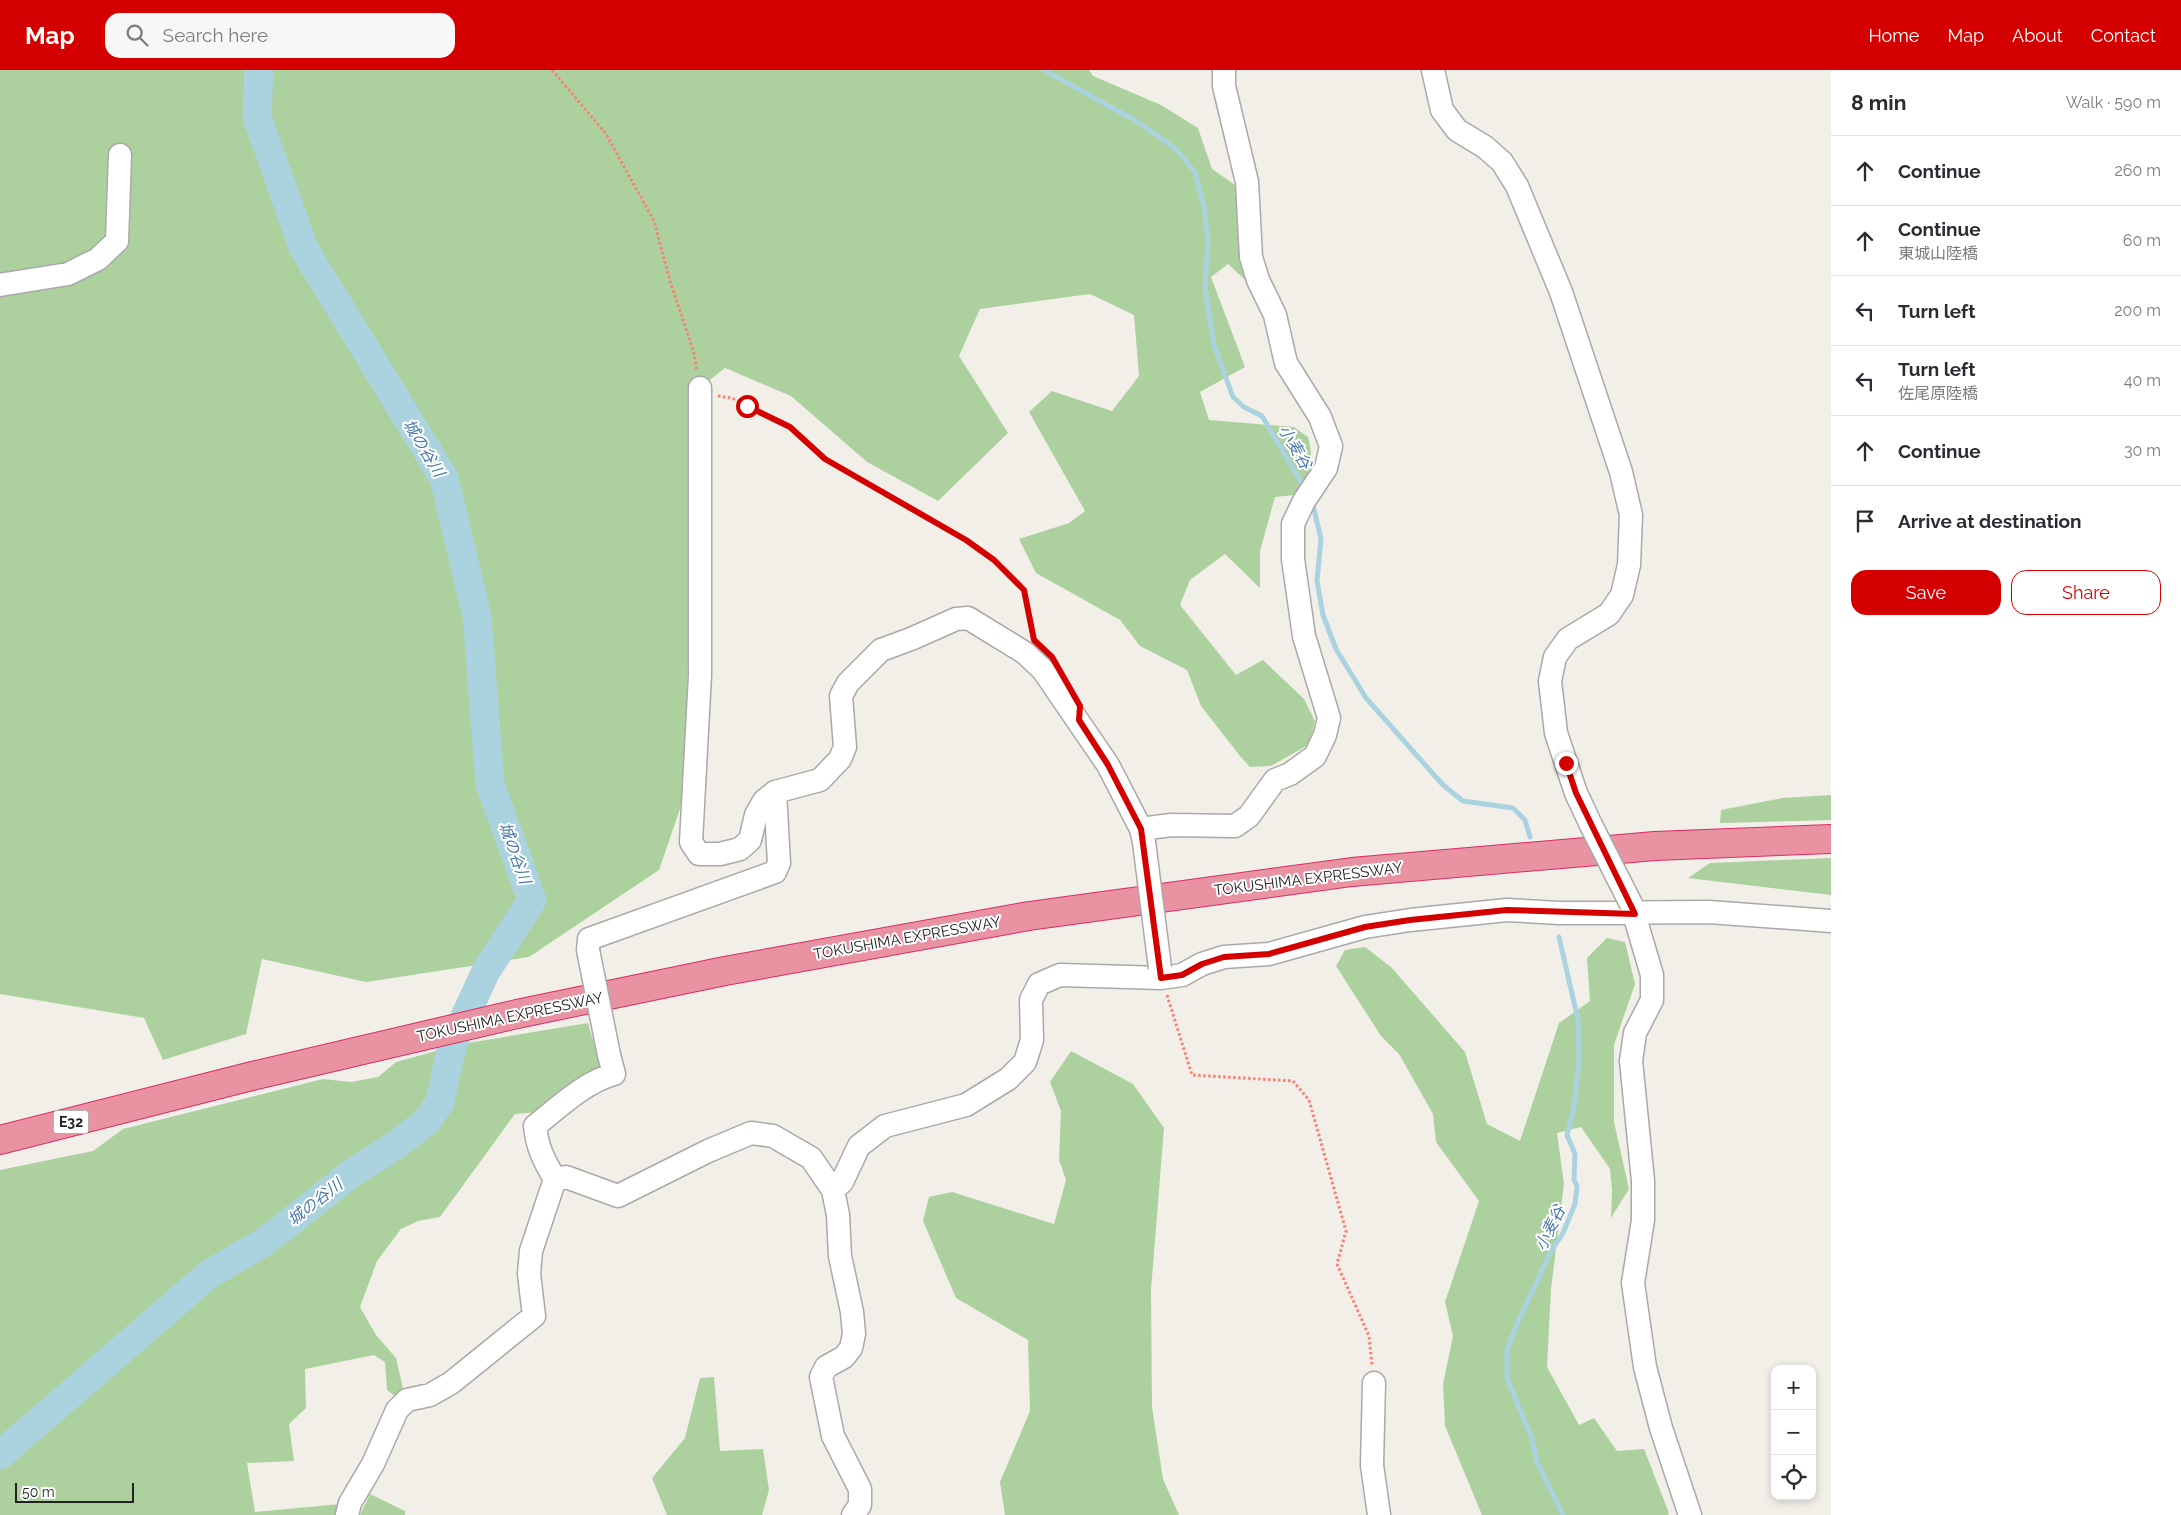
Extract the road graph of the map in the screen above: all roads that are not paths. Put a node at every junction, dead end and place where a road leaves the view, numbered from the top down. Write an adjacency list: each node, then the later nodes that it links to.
1 (1224, 70): 7 (street)
2 (1433, 70): 9 (street, bridge)
3 (120, 155): 4 (street)
4 (0, 285)
5 (700, 388): 6 (street)
6 (775, 792): 7 (street); 13 (street, bridge)
7 (1142, 836): 11 (street, bridge)
8 (1831, 838): 12 (highway, TOKUSHIMA EXPRESSWAY / E32)
9 (1633, 909): 10 (street); 11 (street); 19 (street)
10 (1831, 921)
11 (1160, 973): 14 (street)
12 (0, 1140)
13 (555, 1179): 14 (street); 16 (street)
14 (833, 1190): 17 (street)
15 (1374, 1384): 18 (street)
16 (347, 1515)
17 (853, 1515)
18 (1379, 1515)
19 (1690, 1515)

